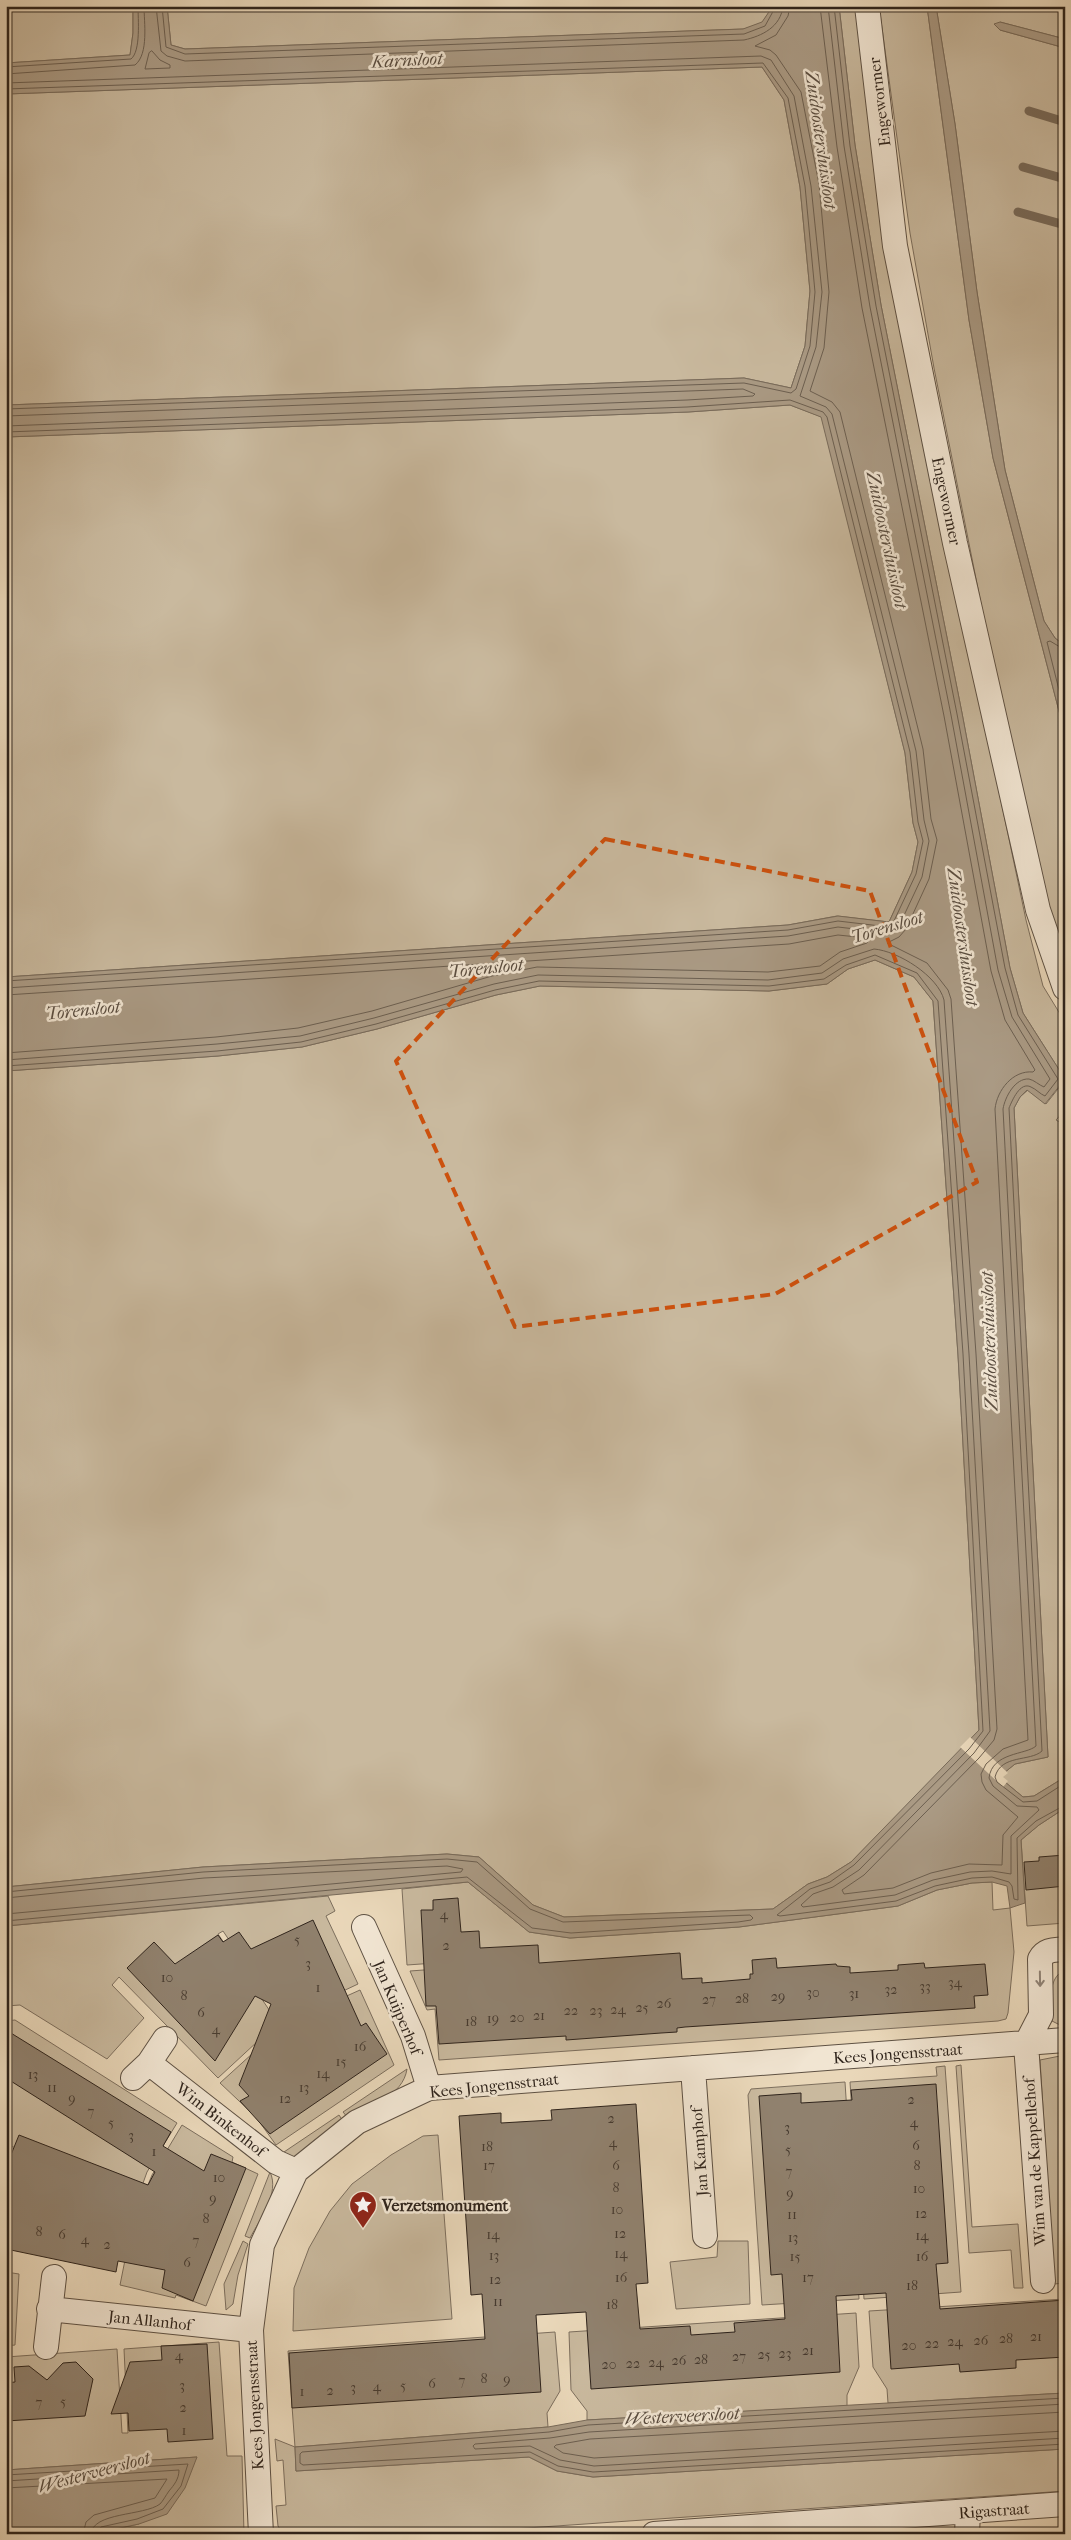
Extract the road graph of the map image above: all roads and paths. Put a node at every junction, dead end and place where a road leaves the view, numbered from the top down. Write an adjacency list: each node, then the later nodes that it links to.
1 (867, 6): 2 (street, Engewormer)
2 (1065, 988)
3 (364, 1927): 9 (street, Jan Kuijperhof)
4 (1065, 1949): 7 (street, one-way to 7)
5 (165, 2039): 10 (street, Wim Binkenhof)
6 (1065, 2040): 7 (street, Kees Jongensstraat)
7 (1026, 2044): 8 (street, Kees Jongensstraat); 13 (street, Wim van de Kappellehof)
8 (693, 2068): 9 (street, Kees Jongensstraat); 11 (street, Jan Kamphof)
9 (429, 2088): 10 (street, Kees Jongensstraat)
10 (296, 2170): 15 (street, Kees Jongensstraat)
11 (705, 2236)
12 (54, 2277): 14 (street)
13 (1043, 2281)
14 (49, 2308): 15 (street, Jan Allanhof); 16 (street)
15 (251, 2330): 19 (street, Kees Jongensstraat)
16 (46, 2347)
17 (1065, 2504): 18 (street, Rigastraat)
18 (968, 2523): 20 (street, Rigastraat)
19 (261, 2534)
20 (654, 2534)

